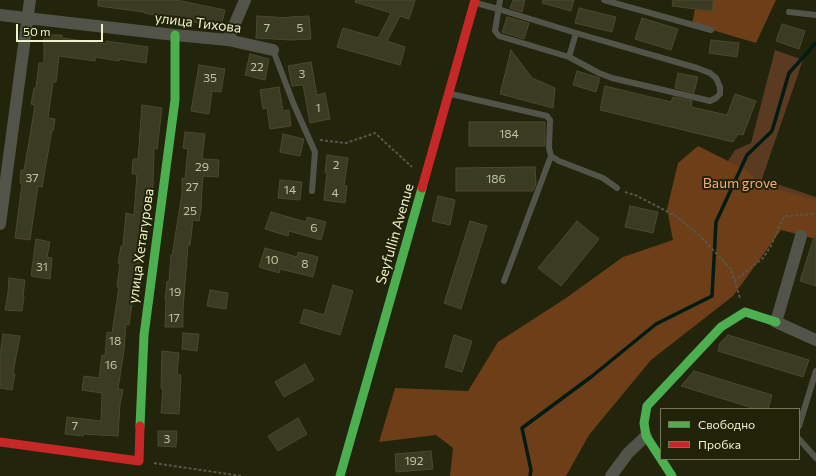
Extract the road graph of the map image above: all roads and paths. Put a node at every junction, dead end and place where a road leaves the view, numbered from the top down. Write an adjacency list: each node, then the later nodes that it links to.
1 (30, 0): 10 (street)
2 (245, 0): 14 (street)
3 (500, 0): 6 (lane)
4 (604, 0): 11 (lane)
5 (474, 1): 6 (lane); 17 (street, Seyfullin Avenue)
6 (498, 9): 12 (lane); 16 (lane)
7 (789, 12): 9 (lane)
8 (0, 15): 10 (street, улица Тихова)
9 (815, 15)
10 (28, 18): 13 (street, улица Тихова); 24 (street)
11 (711, 30)
12 (576, 33): 16 (lane); 16 (lane)
13 (175, 35): 14 (street, улица Тихова); 39 (street, улица Хетагурова)
14 (228, 40): 15 (street, улица Тихова)
15 (273, 50): 18 (lane)
16 (569, 57)
17 (449, 94): 19 (lane); 20 (street, Seyfullin Avenue)
18 (309, 139): 20 (path); 22 (lane)
19 (551, 156): 21 (lane); 26 (lane)
20 (425, 179): 41 (street, Seyfullin Avenue)
21 (617, 188): 27 (path)
22 (312, 191)
23 (816, 214): 27 (path)
24 (0, 224)
25 (801, 236): 29 (street)
26 (504, 281)
27 (734, 281): 28 (path)
28 (745, 312): 29 (street); 33 (street)
29 (776, 322): 30 (street)
30 (816, 340)
31 (816, 371): 32 (lane)
32 (800, 423)
33 (646, 436): 36 (street); 42 (street)
34 (800, 440): 37 (lane)
35 (0, 442): 39 (street)
36 (660, 458)
37 (816, 458)
38 (662, 460): 43 (street)
39 (139, 461): 40 (path)
40 (241, 476)
41 (340, 476)
42 (611, 476)
43 (672, 476)

